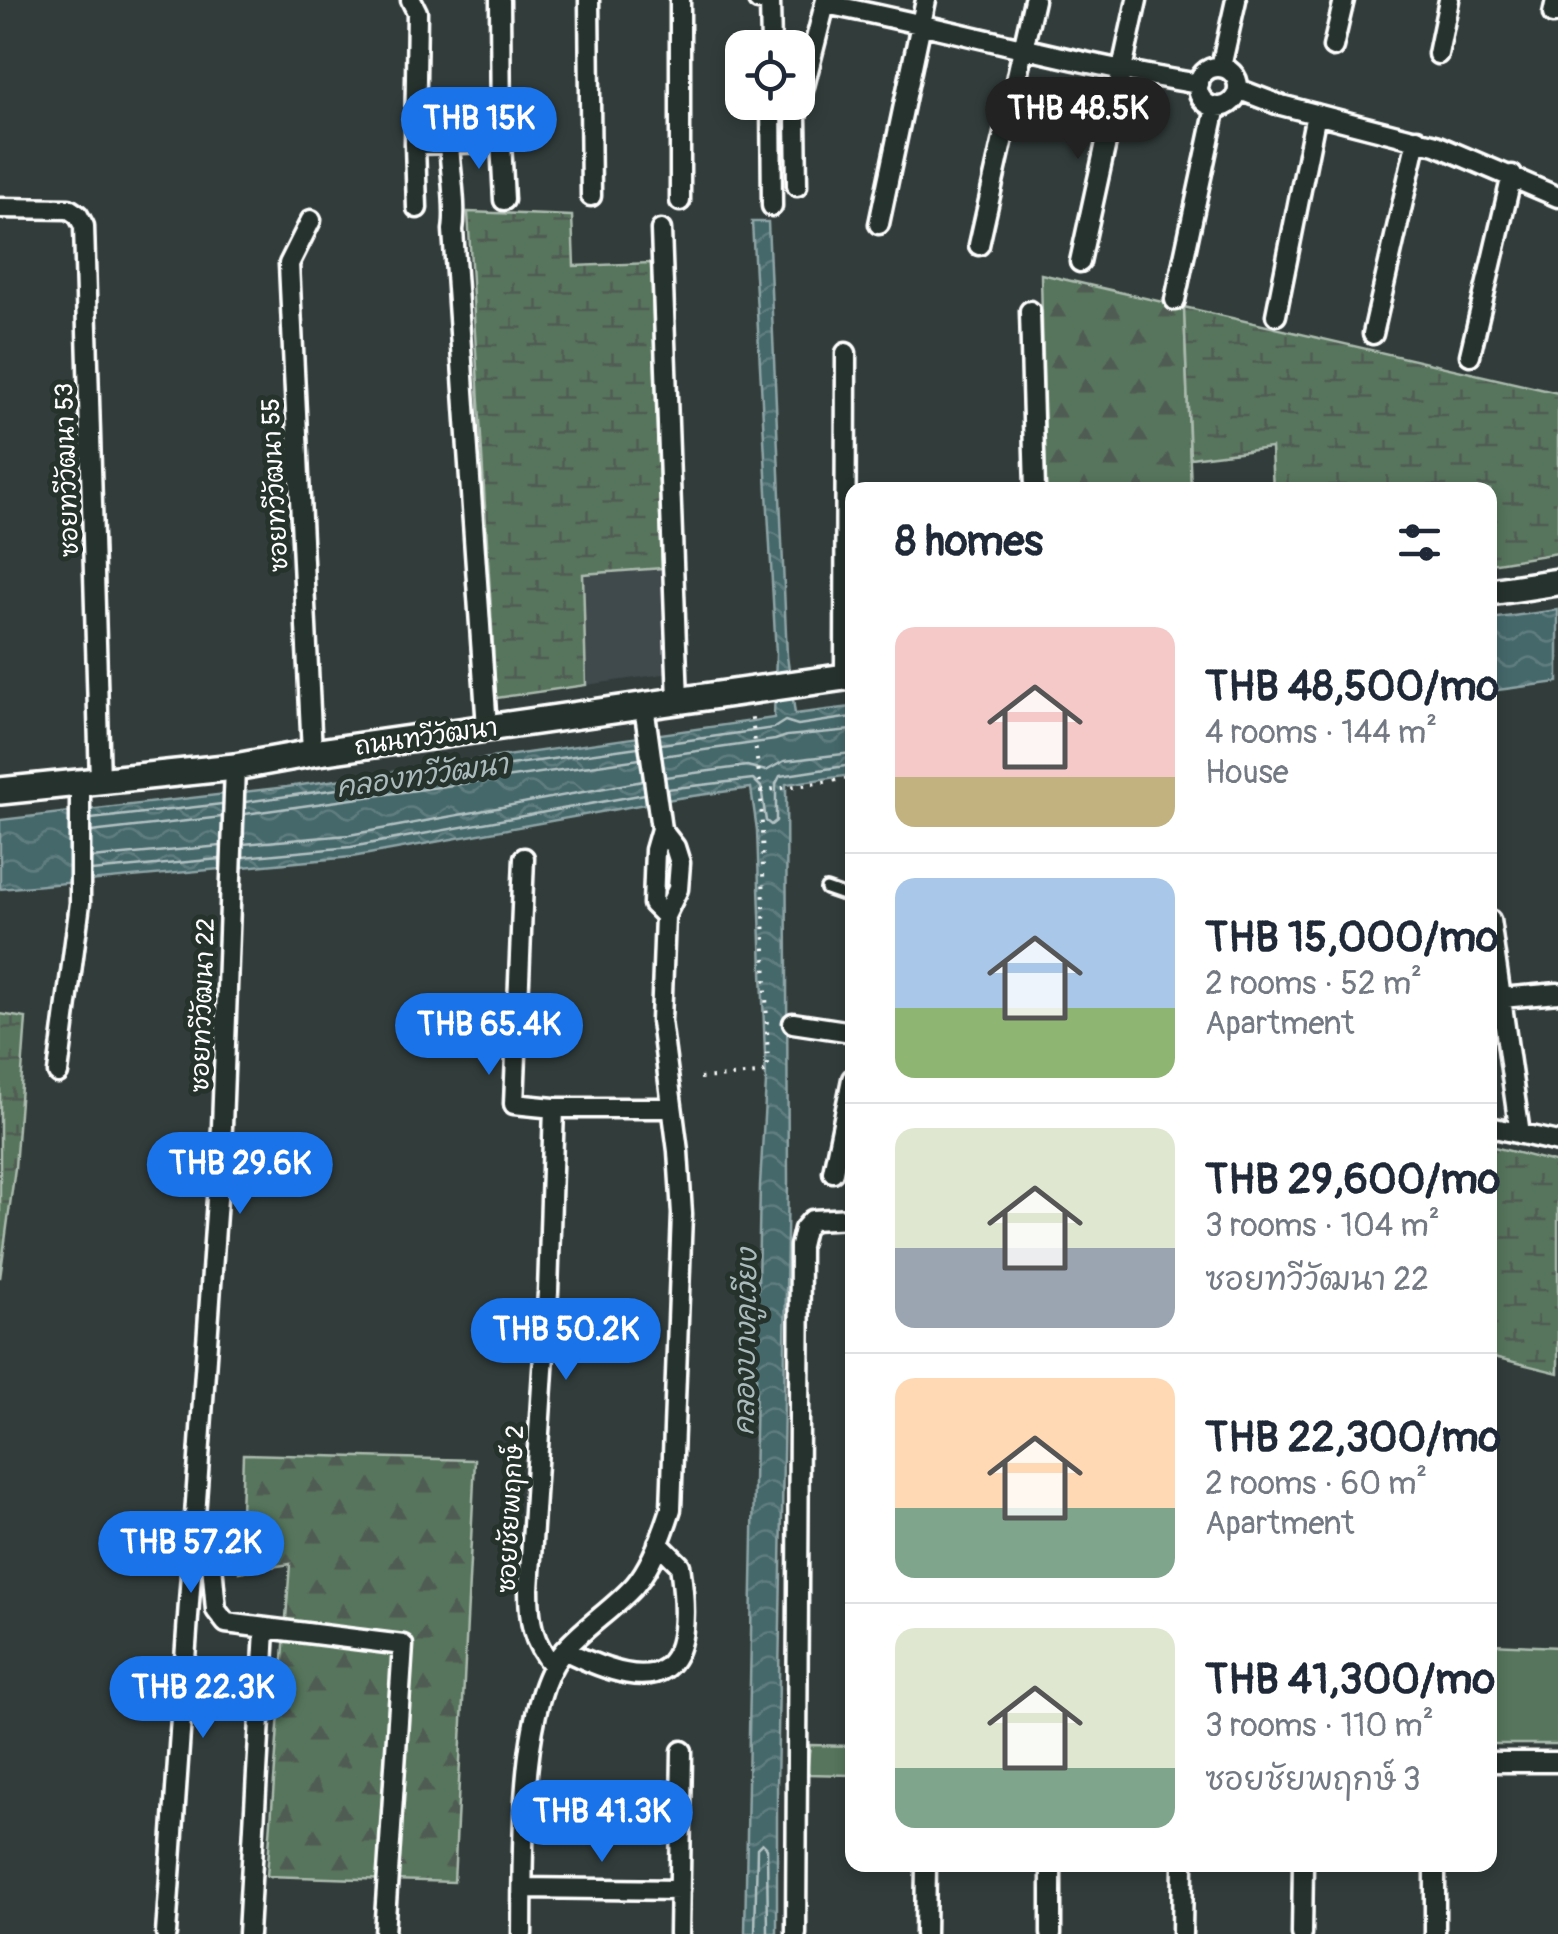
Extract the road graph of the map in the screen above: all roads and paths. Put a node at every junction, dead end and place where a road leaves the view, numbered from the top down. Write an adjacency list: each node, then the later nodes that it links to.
1 (411, 0): 28 (street)
2 (500, 0): 26 (street)
3 (589, 0): 31 (street)
4 (680, 0): 34 (street)
5 (758, 0): 14 (street)
6 (926, 0): 13 (street)
7 (1034, 0): 15 (street)
8 (1137, 0): 19 (street)
9 (1236, 0): 18 (street)
10 (1344, 0): 16 (street)
11 (1449, 0): 17 (street)
12 (826, 2): 13 (street); 30 (street)
13 (920, 22): 15 (street); 39 (street)
14 (771, 30)
15 (1023, 48): 19 (street); 41 (street)
16 (1333, 48)
17 (1438, 54)
18 (1221, 67): 20 (street); 21 (street)
19 (1122, 72): 20 (street); 42 (street)
20 (1198, 84): 22 (street)
21 (1238, 90): 22 (street); 23 (street)
22 (1216, 107): 43 (street)
23 (1316, 114): 25 (street); 45 (street)
24 (771, 120): 35 (street)
25 (1417, 140): 29 (street); 46 (street)
26 (501, 142): 27 (street); 33 (street)
27 (449, 143): 28 (street); 57 (street)
28 (415, 144): 37 (street)
29 (1512, 175): 32 (street); 48 (street)
30 (796, 186)
31 (591, 196)
32 (1558, 197)
33 (504, 200)
34 (680, 202)
35 (772, 206)
36 (0, 208): 63 (street, ซอยทวีวัฒนา 53)
37 (417, 208)
38 (311, 220): 58 (street, ซอยทวีวัฒนา 55)
39 (879, 224)
40 (662, 230): 54 (street)
41 (979, 245)
42 (1080, 262)
43 (1175, 300)
44 (1030, 311): 50 (street)
45 (1276, 316)
46 (1373, 334)
47 (846, 354): 49 (street)
48 (1470, 355)
49 (847, 482)
50 (1035, 482)
51 (1558, 582): 52 (main road)
52 (1497, 591)
53 (845, 678): 54 (main road, ถนนทวีวัฒนา)
54 (678, 700): 55 (main road, ถนนทวีวัฒนา)
55 (644, 706): 57 (main road, ถนนทวีวัฒนา); 64 (street)
56 (751, 711): 61 (path)
57 (487, 728): 58 (main road, ถนนทวีวัฒนา)
58 (312, 752): 59 (main road, ถนนทวีวัฒนา)
59 (235, 767): 63 (main road, ถนนทวีวัฒนา); 84 (street, ซอยทวีวัฒนา 22)
60 (845, 779): 61 (path)
61 (761, 790): 75 (path)
62 (0, 791): 63 (main road, ถนนทวีวัฒนา)
63 (87, 791): 74 (street, ซอยทวีวัฒนา 53)
64 (661, 829): 68 (street); 68 (street)
65 (524, 858): 76 (street)
66 (826, 889): 67 (lane)
67 (845, 896)
68 (665, 916): 77 (street)
69 (1497, 970): 71 (street)
70 (1558, 992): 71 (street)
71 (1501, 998): 80 (street)
72 (792, 1023): 73 (street)
73 (845, 1031)
74 (58, 1074)
75 (700, 1078)
76 (554, 1108): 77 (street); 88 (street, ซอยชัยพฤกษ์ 2)
77 (672, 1108): 85 (street)
78 (845, 1113): 82 (street)
79 (1497, 1129): 80 (street)
80 (1520, 1134): 81 (street)
81 (1558, 1142)
82 (833, 1172)
83 (845, 1218): 104 (street)
84 (193, 1544): 86 (street); 99 (street, ซอยทวีวัฒนา 22)
85 (658, 1544): 87 (street); 87 (street)
86 (264, 1630): 100 (street); 101 (street)
87 (564, 1650): 88 (street)
88 (553, 1666): 97 (street)
89 (682, 1751): 98 (street)
90 (1497, 1762): 91 (street)
91 (1558, 1762)
92 (926, 1872): 105 (street)
93 (1051, 1872): 106 (street)
94 (1182, 1872): 107 (street)
95 (1303, 1872): 108 (street)
96 (1435, 1872): 109 (street)
97 (523, 1888): 98 (street); 102 (street)
98 (680, 1890): 103 (street)
99 (166, 1934)
100 (248, 1934)
101 (384, 1934)
102 (522, 1934)
103 (679, 1934)
104 (796, 1934)
105 (925, 1934)
106 (1052, 1934)
107 (1182, 1934)
108 (1302, 1934)
109 (1435, 1934)

